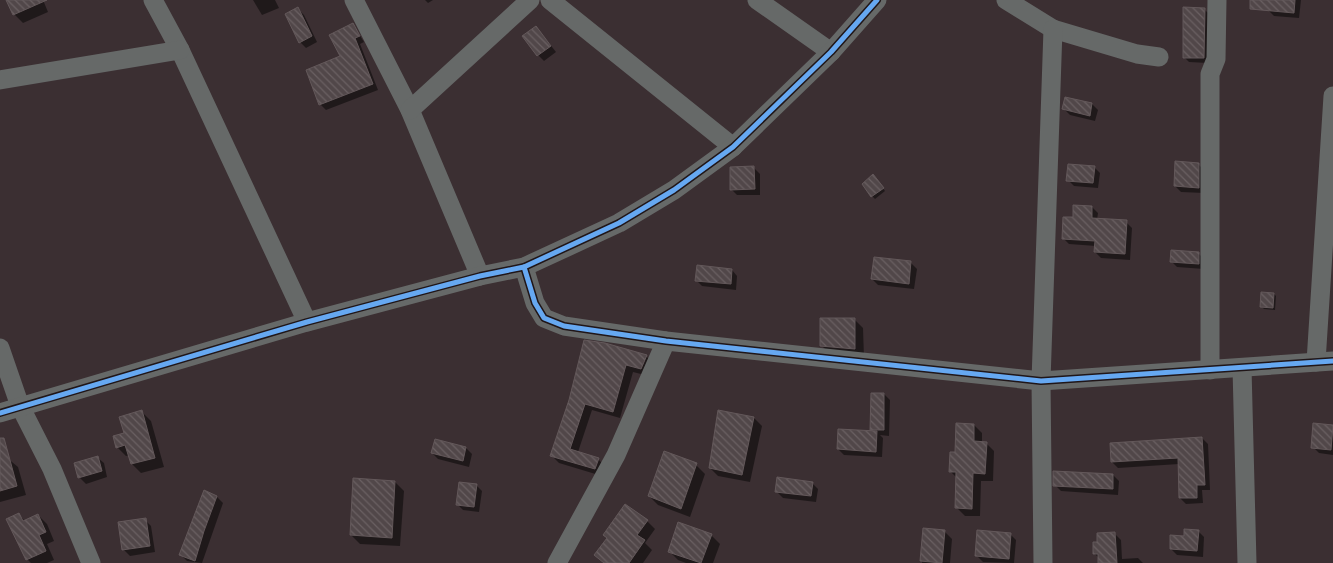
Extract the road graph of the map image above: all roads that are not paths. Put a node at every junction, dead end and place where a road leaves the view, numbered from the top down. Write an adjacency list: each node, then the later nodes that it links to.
1 (153, 0): 10 (street)
2 (354, 0): 15 (street)
3 (530, 0): 15 (street)
4 (550, 0): 16 (street)
5 (757, 0): 11 (street)
6 (877, 0): 11 (street)
7 (1006, 0): 9 (street)
8 (1217, 0): 24 (street)
9 (1052, 29): 12 (street); 25 (street)
10 (180, 50): 13 (street); 19 (street)
11 (831, 52): 16 (street)
12 (1159, 57)
13 (0, 80)
14 (1333, 96): 22 (street)
15 (410, 110): 18 (street)
16 (733, 147): 17 (street)
17 (524, 267): 18 (street); 20 (street)
18 (480, 276): 19 (street)
19 (307, 322): 26 (street)
20 (666, 341): 25 (street); 29 (street)
21 (0, 348): 26 (street)
22 (1324, 361): 23 (street)
23 (1242, 368): 24 (street); 31 (street)
24 (1210, 370): 25 (street)
25 (1041, 381): 30 (street)
26 (20, 406): 27 (street); 28 (street)
27 (0, 413)
28 (91, 563)
29 (557, 563)
30 (1043, 563)
31 (1247, 563)

